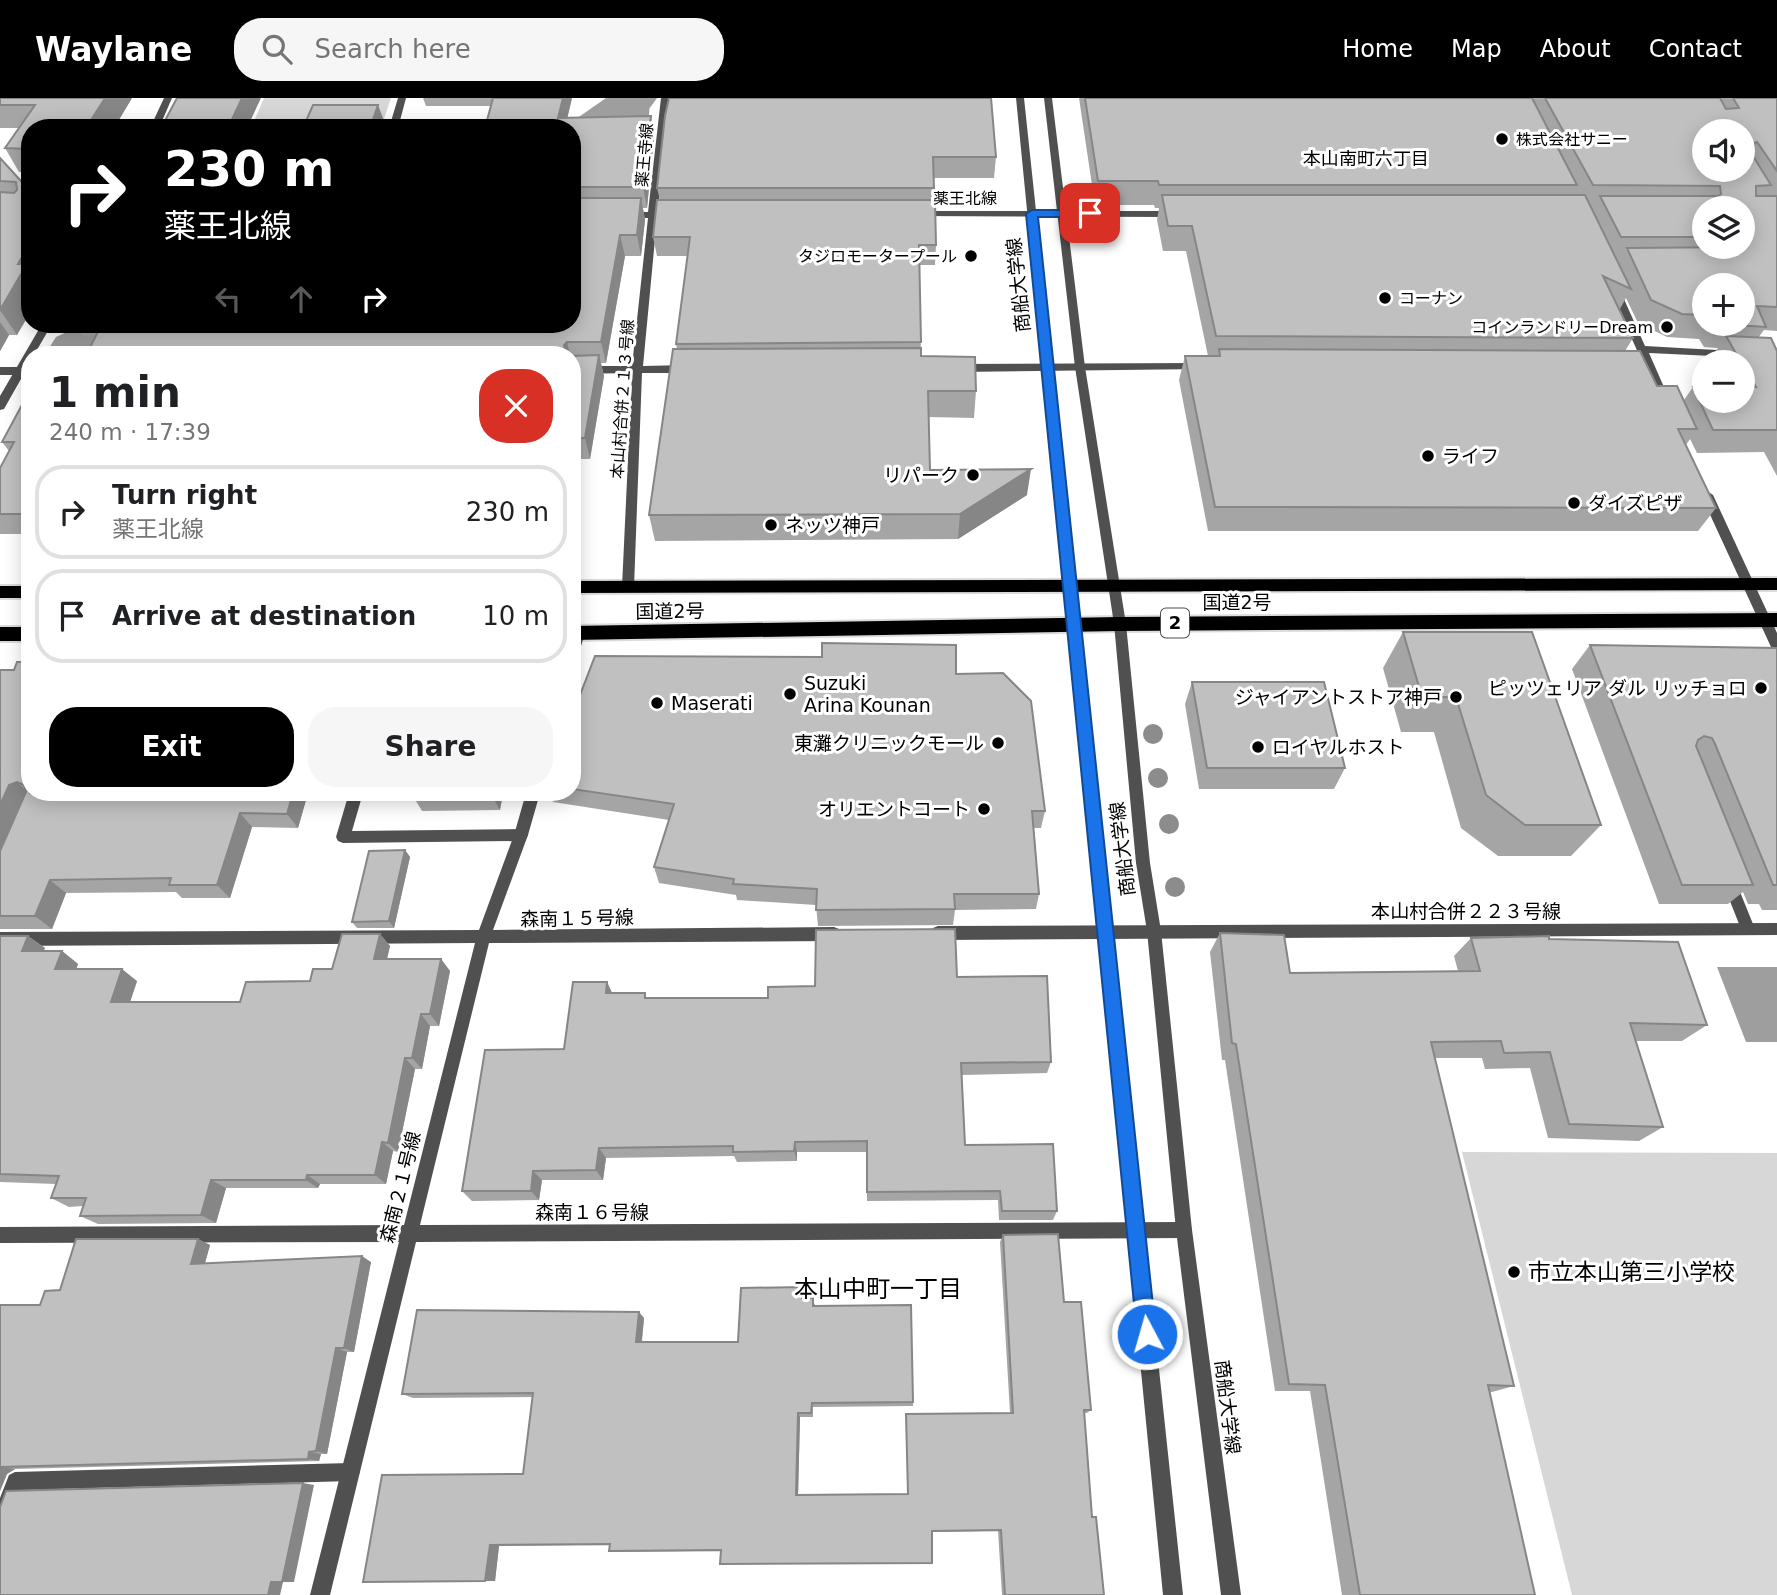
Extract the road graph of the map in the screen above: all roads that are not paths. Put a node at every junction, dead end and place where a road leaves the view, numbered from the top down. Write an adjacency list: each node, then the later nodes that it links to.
1 (168, 98): 7 (street)
2 (402, 98): 8 (street)
3 (1020, 98): 11 (street, 商船大学線)
4 (1048, 98): 9 (street, 商船大学線)
5 (665, 102): 6 (street); 14 (street, 薬王寺線)
6 (678, 106)
7 (158, 119)
8 (396, 119)
9 (1063, 213): 11 (street, 薬王北線); 12 (street, 薬王北線); 20 (street, 商船大学線)
10 (906, 214): 11 (street, 薬王北線)
11 (1032, 214): 19 (street, 商船大学線)
12 (1188, 214)
13 (614, 215): 14 (street)
14 (655, 215): 15 (street); 27 (street, 本山村合併２１３号線)
15 (683, 215)
16 (1609, 278): 17 (street)
17 (1642, 349): 18 (street); 25 (street)
18 (1692, 352)
19 (1048, 367): 20 (street); 21 (street); 38 (street, 商船大学線)
20 (1080, 367): 22 (street); 39 (street, 商船大学線)
21 (938, 368)
22 (1205, 368)
23 (706, 369): 27 (street)
24 (1637, 369): 25 (street)
25 (1651, 369): 32 (street)
26 (581, 370): 27 (street)
27 (637, 370): 37 (street, 本山村合併２１３号線)
28 (0, 371): 29 (street)
29 (21, 371)
30 (21, 376): 31 (street)
31 (0, 407)
32 (1674, 420)
33 (1702, 484): 35 (street)
34 (1777, 584): 35 (highway, 国道2号 / 2)
35 (1747, 585): 39 (highway, 国道2号 / 2); 42 (street)
36 (581, 587): 37 (highway, 国道2号 / 2)
37 (628, 587): 38 (highway, 国道2号 / 2)
38 (1070, 587): 39 (highway, 国道2号 / 2); 43 (street, 商船大学線)
39 (1114, 587): 44 (street, 商船大学線)
40 (0, 592): 41 (highway)
41 (21, 592)
42 (1770, 620): 44 (highway, 国道2号 / 2); 48 (street)
43 (1074, 624): 44 (highway, 国道2号 / 2); 47 (highway, 国道2号 / 2); 56 (street, 商船大学線)
44 (1120, 624): 55 (street, 商船大学線)
45 (0, 634): 46 (highway)
46 (21, 634)
47 (581, 634)
48 (1777, 647)
49 (354, 801): 51 (street)
50 (531, 801): 51 (street, 森南２１号線)
51 (521, 835): 59 (street, 森南２１号線)
52 (1723, 867): 53 (street)
53 (1748, 929): 54 (street, 本山村合併２２３号線); 55 (street, 本山村合併２２３号線)
54 (1777, 929)
55 (1154, 931): 56 (street); 62 (street, 商船大学線)
56 (1105, 932): 57 (street); 61 (street, 商船大学線)
57 (925, 933)
58 (856, 934): 59 (street, 森南１５号線)
59 (483, 938): 60 (street, 森南１５号線); 63 (street, 森南２１号線)
60 (0, 939)
61 (1136, 1230): 62 (street, 森南１６号線); 63 (street, 森南１６号線); 68 (street, 商船大学線)
62 (1184, 1230): 69 (street, 商船大学線)
63 (410, 1233): 64 (street, 森南１６号線); 65 (street, 森南２１号線)
64 (0, 1235)
65 (351, 1472): 66 (street); 67 (street, 森南２１号線)
66 (0, 1524)
67 (320, 1595)
68 (1173, 1595)
69 (1231, 1595)

